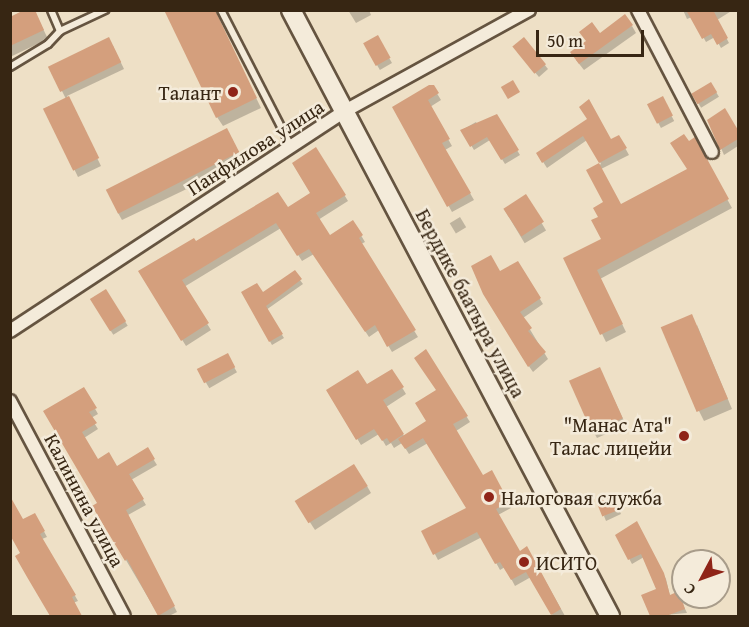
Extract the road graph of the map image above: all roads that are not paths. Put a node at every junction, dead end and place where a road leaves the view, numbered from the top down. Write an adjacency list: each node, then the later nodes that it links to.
1 (51, 10): 7 (lane)
2 (105, 10): 7 (lane)
3 (221, 10): 10 (lane)
4 (291, 10): 9 (street, Бердике баатыра улица)
5 (529, 10): 9 (street, Панфилова улица)
6 (638, 10): 11 (street)
7 (60, 31): 8 (lane)
8 (10, 67)
9 (345, 111): 10 (street, Панфилова улица); 15 (street, Бердике баатыра улица)
10 (291, 146): 12 (street, Панфилова улица)
11 (712, 152)
12 (10, 331)
13 (10, 401): 14 (street, Калинина улица)
14 (124, 616)
15 (610, 616)

